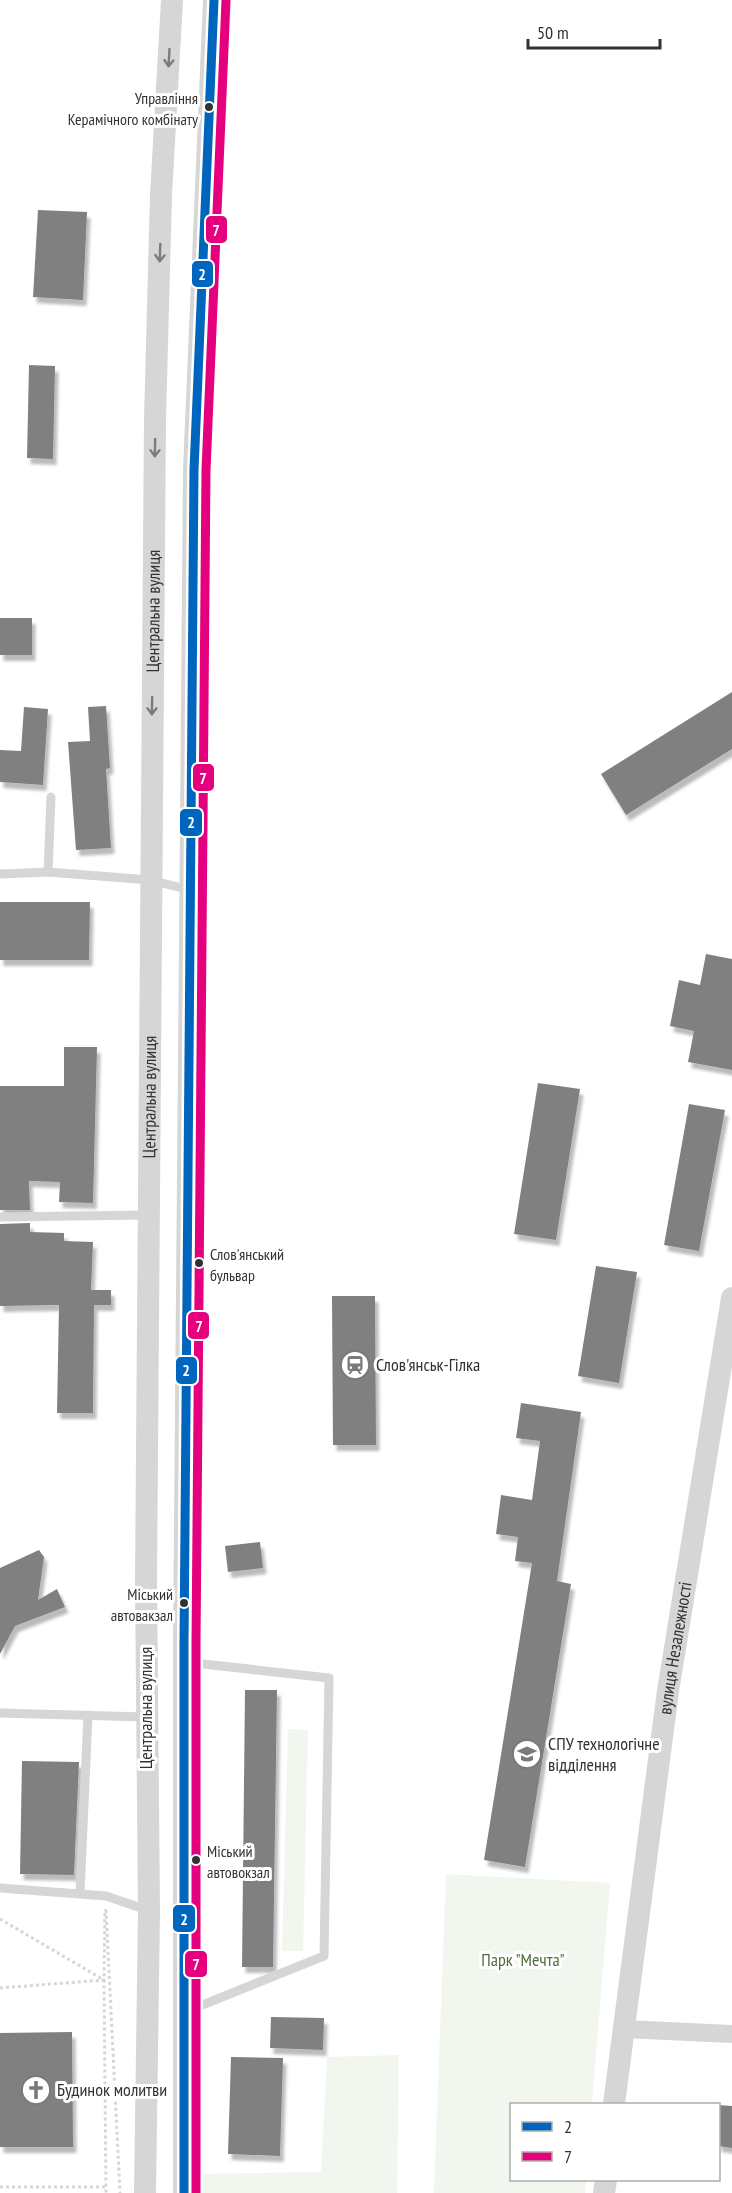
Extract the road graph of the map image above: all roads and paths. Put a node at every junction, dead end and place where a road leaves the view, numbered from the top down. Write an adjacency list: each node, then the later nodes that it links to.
1 (172, 0): 6 (street, Центральна вулиця, one-way to 6)
2 (214, 0): 7 (street, Центральна вулиця)
3 (51, 797): 4 (lane)
4 (48, 872): 5 (lane); 6 (lane)
5 (0, 874)
6 (150, 880): 7 (lane); 8 (street, Центральна вулиця)
7 (190, 890): 11 (street, Центральна вулиця)
8 (148, 1215): 9 (lane); 14 (street, Центральна вулиця)
9 (0, 1216)
10 (732, 1298): 23 (street, вулиця Незалежності)
11 (184, 1662): 22 (street, Центральна вулиця); 22 (lane)
12 (0, 1713): 13 (lane)
13 (88, 1715): 14 (lane); 16 (lane)
14 (146, 1717): 18 (street, Центральна вулиця)
15 (0, 1888): 16 (lane)
16 (80, 1893): 17 (lane)
17 (105, 1896): 18 (lane); 20 (path); 29 (path)
18 (149, 1911): 30 (street, Центральна вулиця)
19 (0, 1918): 20 (path)
20 (105, 1980): 21 (path); 27 (path)
21 (0, 1988)
22 (184, 2012): 31 (street, Центральна вулиця)
23 (623, 2029): 24 (street); 25 (street, вулиця Незалежності)
24 (732, 2034)
25 (614, 2103)
26 (0, 2187): 27 (path)
27 (106, 2187): 28 (path)
28 (106, 2193)
29 (120, 2193)
30 (146, 2193)
31 (184, 2193)

